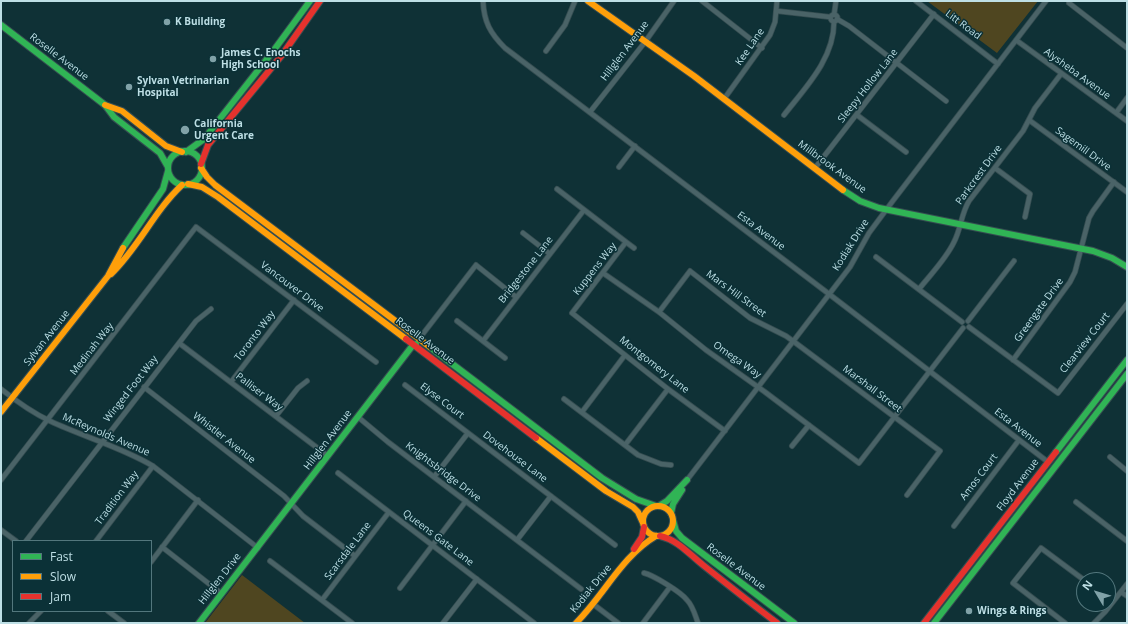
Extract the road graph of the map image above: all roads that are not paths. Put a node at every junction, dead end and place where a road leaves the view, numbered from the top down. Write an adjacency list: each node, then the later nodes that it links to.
1 (310, 1): 37 (main road)
2 (320, 1): 39 (main road)
3 (483, 1): 30 (street, Esta Avenue)
4 (575, 1): 22 (street)
5 (588, 1): 19 (main road, Millbrook Avenue)
6 (674, 1): 19 (street, Hillglen Avenue)
7 (702, 1): 20 (street)
8 (777, 1): 13 (street, Kee Lane)
9 (836, 1): 15 (street)
10 (916, 1): 14 (street, Litt Road)
11 (1046, 1): 18 (street, Kodiak Drive)
12 (1069, 3): 21 (street)
13 (777, 11): 15 (street); 20 (street, Kee Lane)
14 (934, 14): 23 (street, Sleepy Hollow Lane); 24 (street, Litt Road)
15 (832, 16): 16 (street)
16 (835, 21): 23 (street); 32 (street)
17 (1, 25): 29 (main road, Roselle Avenue)
18 (1016, 40): 24 (street, Kodiak Drive); 25 (street, Alysheba Avenue)
19 (645, 42): 26 (main road, Millbrook Avenue); 30 (street, Hillglen Avenue)
20 (762, 48): 26 (street, Kee Lane)
21 (1127, 48)
22 (546, 51)
23 (897, 63): 28 (street); 33 (street, Sleepy Hollow Lane)
24 (998, 64): 48 (street, Kodiak Drive)
25 (1061, 74): 31 (street, Alysheba Avenue); 34 (street, Parkcrest Drive)
26 (724, 98): 41 (main road, Millbrook Avenue)
27 (1127, 98): 31 (street)
28 (946, 101)
29 (105, 104): 37 (main road, Roselle Avenue); 43 (main road, Roselle Avenue)
30 (590, 112): 36 (street, Esta Avenue)
31 (1116, 113): 35 (street, Alysheba Avenue)
32 (784, 115)
33 (857, 115): 38 (street); 41 (street, Sleepy Hollow Lane)
34 (1029, 120): 42 (street, Parkcrest Drive); 44 (street, Sagemill Drive)
35 (1127, 122)
36 (635, 146): 40 (street); 64 (street, Esta Avenue)
37 (184, 152): 39 (main road); 43 (main road)
38 (906, 152)
39 (201, 166): 45 (main road); 76 (main road, Roselle Avenue)
40 (619, 167)
41 (815, 168): 48 (main road, Millbrook Avenue)
42 (995, 168): 50 (street); 51 (street, Parkcrest Drive)
43 (168, 169): 45 (main road); 62 (main road, Sylvan Avenue)
44 (1114, 182): 47 (street, Sagemill Drive); 56 (street, Greengate Drive)
45 (185, 184): 62 (main road, Sylvan Avenue); 80 (main road, Roselle Avenue)
46 (557, 189): 49 (street)
47 (1127, 192)
48 (887, 209): 51 (main road, Millbrook Avenue); 64 (street, Kodiak Drive)
49 (584, 210): 54 (street); 57 (street, Bridgestone Lane)
50 (1025, 217)
51 (960, 225): 56 (main road, Millbrook Avenue); 63 (street, Parkcrest Drive)
52 (196, 227): 66 (street, Vancouver Drive); 103 (street, Medinah Way)
53 (523, 233): 57 (street)
54 (626, 242): 55 (street, Kuppens Way); 61 (street, Kuppens Way)
55 (634, 248)
56 (1081, 248): 60 (main road, Millbrook Avenue); 83 (street, Greengate Drive)
57 (550, 254): 65 (street, Bridgestone Lane)
58 (876, 256): 63 (street)
59 (1014, 260): 72 (street)
60 (1127, 268)
61 (603, 273): 69 (street, Omega Way); 70 (street, Kuppens Way)
62 (108, 276): 96 (main road, Sylvan Avenue)
63 (919, 289): 73 (street)
64 (829, 294): 78 (street, Kodiak Drive); 87 (street, Esta Avenue)
65 (516, 297): 76 (street); 77 (street, Bridgestone Lane)
66 (294, 300): 85 (street, Vancouver Drive); 90 (street, Toronto Way)
67 (1127, 304): 83 (street, Clearview Court)
68 (210, 309): 79 (street, Winged Foot Way)
69 (658, 312): 78 (street, Mars Hill Street); 92 (street, Omega Way)
70 (572, 313): 81 (street, Montgomery Lane)
71 (456, 321): 77 (street)
72 (968, 321): 73 (street); 74 (street)
73 (962, 322): 75 (street)
74 (969, 327): 75 (street); 83 (street)
75 (963, 328): 87 (street)
76 (419, 339): 86 (main road, Roselle Avenue)
77 (483, 341): 82 (street)
78 (793, 341): 92 (street, Kodiak Drive); 102 (street, Marshall Street)
79 (179, 343): 90 (street, Palliser Way); 93 (street, Winged Foot Way)
80 (413, 345): 86 (main road); 101 (main road, Hillglen Avenue); 130 (main road, Roselle Avenue)
81 (625, 355): 95 (street, Montgomery Lane); 99 (street)
82 (505, 358)
83 (1013, 360)
84 (1127, 360): 113 (main road, Floyd Avenue)
85 (376, 362)
86 (455, 366): 127 (main road, Roselle Avenue)
87 (929, 372): 102 (street); 107 (street, Esta Avenue)
88 (1127, 374): 153 (main road, Floyd Avenue)
89 (307, 381): 100 (street)
90 (231, 382): 100 (street, Palliser Way)
91 (405, 384): 106 (street, Elyse Court)
92 (759, 387): 104 (street, Omega Way); 105 (street, Kodiak Drive)
93 (144, 388): 108 (street, Winged Foot Way); 126 (street, Whistler Avenue)
94 (1, 389): 96 (street, McReynolds Avenue)
95 (668, 389): 105 (street, Montgomery Lane); 109 (street)
96 (12, 398): 98 (main road, Sylvan Avenue); 103 (street, McReynolds Avenue)
97 (564, 399): 99 (street)
98 (1, 412)
99 (582, 412): 109 (street)
100 (276, 416): 111 (street, Palliser Way)
101 (358, 416): 111 (main road, Hillglen Avenue); 118 (street, Knightsbridge Drive)
102 (894, 418): 104 (street, Omega Way); 121 (street, Marshall Street)
103 (48, 420): 108 (street, McReynolds Avenue); 119 (street, Medinah Way)
104 (809, 425): 110 (street)
105 (725, 431): 120 (street, Kodiak Drive)
106 (468, 433): 118 (street); 122 (street, Dovehouse Lane)
107 (1019, 440): 113 (street, Esta Avenue); 131 (street, Amos Court)
108 (101, 443): 115 (street, McReynolds Avenue); 135 (street, Winged Foot Way)
109 (625, 445): 114 (street)
110 (792, 446)
111 (328, 456): 126 (main road, Hillglen Avenue)
112 (1110, 458): 116 (street)
113 (1048, 462): 141 (main road, Floyd Avenue)
114 (671, 465)
115 (153, 466): 123 (street, McReynolds Avenue); 136 (street, Tradition Way)
116 (1127, 470)
117 (338, 473): 128 (street, Queens Gate Lane)
118 (434, 477): 124 (street, Knightsbridge Drive)
119 (1, 480)
120 (687, 480): 127 (main road, Kodiak Drive); 129 (main road, Kodiak Drive)
121 (907, 494)
122 (551, 496): 137 (street); 140 (street, Dovehouse Lane)
123 (198, 500): 142 (street); 143 (street, McReynolds Avenue)
124 (466, 501): 137 (street, Knightsbridge Drive); 139 (street)
125 (1076, 502): 138 (street)
126 (291, 504): 143 (main road, Hillglen Avenue); 144 (street, Whistler Avenue)
127 (658, 506): 129 (main road); 130 (main road)
128 (389, 512): 139 (street, Queens Gate Lane); 144 (street, Scarsdale Lane)
129 (672, 516): 133 (main road); 177 (main road, Roselle Avenue)
130 (644, 525): 133 (main road); 147 (main road, Kodiak Drive)
131 (954, 526)
132 (1, 530): 134 (street)
133 (658, 536): 147 (main road, Kodiak Drive); 176 (main road, Roselle Avenue)
134 (15, 540)
135 (27, 540)
136 (97, 540)
137 (517, 540): 155 (street, Knightsbridge Drive)
138 (1127, 541)
139 (433, 545): 150 (street, Queens Gate Lane); 154 (street)
140 (615, 545)
141 (984, 546): 153 (main road); 162 (main road, Floyd Avenue)
142 (162, 547): 145 (street); 157 (street)
143 (258, 548): 157 (main road, Hillglen Drive)
144 (355, 556): 160 (street, Scarsdale Lane)
145 (152, 561)
146 (270, 561): 160 (street)
147 (621, 568): 161 (main road, Kodiak Drive)
148 (644, 573): 152 (street)
149 (1076, 574): 181 (street)
150 (476, 579): 170 (street); 171 (street, Queens Gate Lane)
151 (1127, 584): 156 (street)
152 (670, 587): 174 (street); 175 (street)
153 (963, 587): 180 (main road, Floyd Avenue)
154 (400, 588)
155 (581, 589)
156 (1121, 592): 158 (street); 159 (street)
157 (222, 594): 168 (main road, Hillglen Drive)
158 (1127, 596)
159 (1116, 598)
160 (322, 600): 169 (street)
161 (593, 604): 172 (main road, Kodiak Drive); 173 (street)
162 (936, 608): 178 (main road, Floyd Avenue); 179 (main road)
163 (40, 612): 166 (street)
164 (111, 612): 167 (street)
165 (1104, 612): 182 (street)
166 (29, 623)
167 (124, 623)
168 (199, 623)
169 (352, 623)
170 (443, 623)
171 (534, 623)
172 (576, 623)
173 (618, 623)
174 (643, 623)
175 (698, 623)
176 (777, 623)
177 (794, 623)
178 (924, 623)
179 (930, 623)
180 (934, 623)
181 (1065, 623)
182 (1094, 623)

